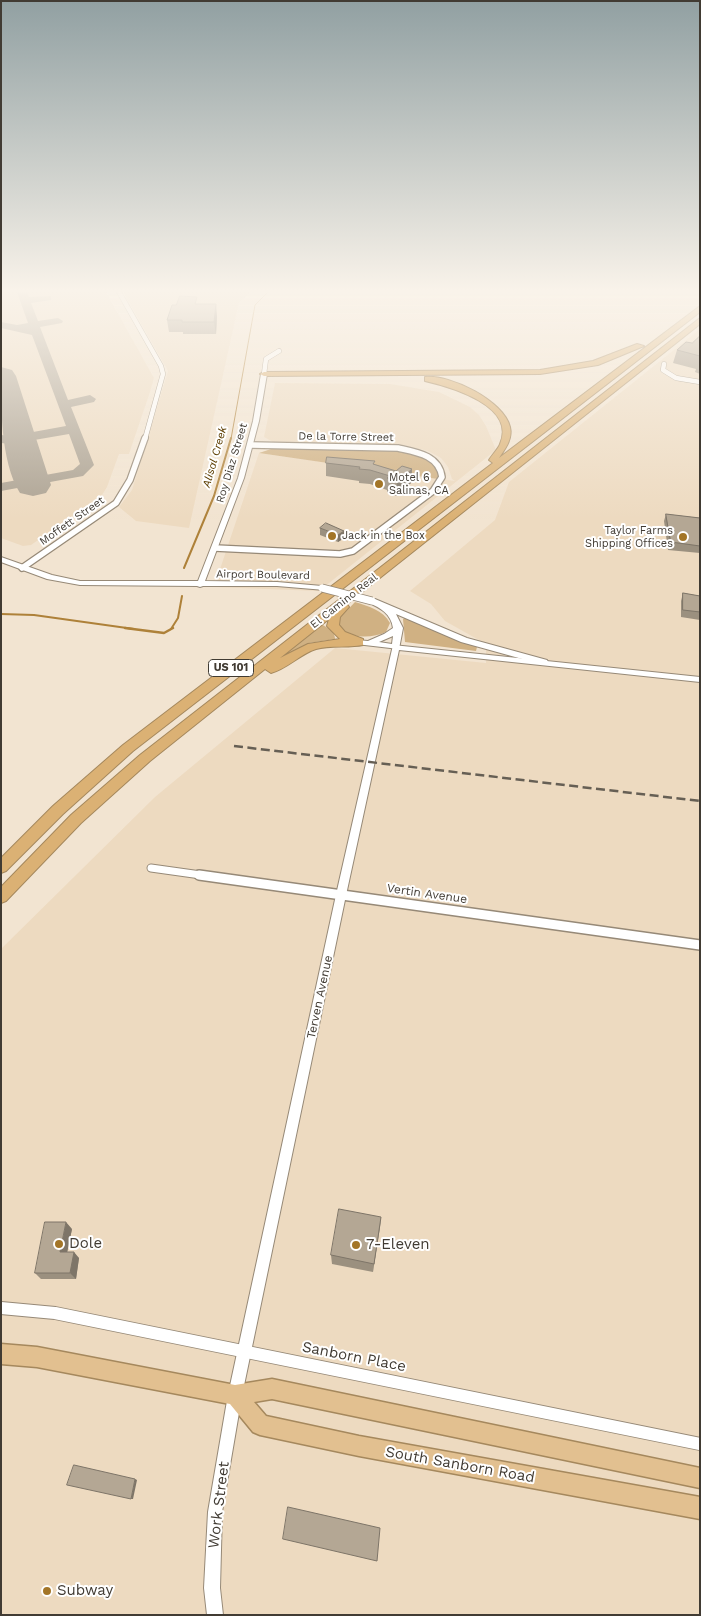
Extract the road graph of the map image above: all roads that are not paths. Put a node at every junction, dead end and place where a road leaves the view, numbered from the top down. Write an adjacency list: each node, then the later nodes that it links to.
1 (161, 367): 14 (street, Moffett Street)
2 (265, 367): 7 (street, Roy Diaz Street)
3 (574, 367): 8 (highway)
4 (622, 367): 11 (highway, El Camino Real / US 101)
5 (640, 367): 15 (highway, El Camino Real / US 101)
6 (664, 367): 9 (street)
7 (264, 374): 8 (highway); 10 (main road, Roy Diaz Street)
8 (384, 374): 11 (highway)
9 (700, 382)
10 (251, 445): 12 (main road, Roy Diaz Street); 12 (street, De la Torre Street)
11 (472, 482): 24 (highway, El Camino Real / US 101)
12 (215, 548): 16 (main road, Roy Diaz Street)
13 (1, 559): 14 (main road, Airport Boulevard)
14 (22, 568): 16 (main road, Airport Boulevard)
15 (381, 572): 19 (highway); 23 (highway, El Camino Real / US 101)
16 (200, 585): 17 (main road, Airport Boulevard, bridge)
17 (381, 605): 18 (main road); 21 (main road, Airport Boulevard)
18 (399, 628): 19 (main road); 20 (main road, Terven Avenue)
19 (363, 643): 20 (main road); 23 (highway)
20 (396, 647): 21 (street, Airport Boulevard); 28 (street, Terven Avenue)
21 (544, 662): 22 (street, Airport Boulevard)
22 (700, 680)
23 (180, 730): 29 (highway, El Camino Real / US 101)
24 (58, 810): 25 (highway); 26 (highway, El Camino Real / US 101)
25 (1, 856)
26 (1, 867)
27 (152, 868): 28 (street, Vertin Avenue)
28 (341, 895): 30 (street, Vertin Avenue); 32 (street, Terven Avenue)
29 (3, 896)
30 (700, 945)
31 (1, 1308): 32 (street, Sanborn Place)
32 (244, 1351): 34 (street, Terven Avenue); 35 (street, Sanborn Place)
33 (1, 1354): 34 (highway)
34 (235, 1395): 36 (highway); 37 (highway, South Sanborn Road); 38 (street, Work Street)
35 (700, 1444)
36 (700, 1478)
37 (700, 1508)
38 (215, 1615)

